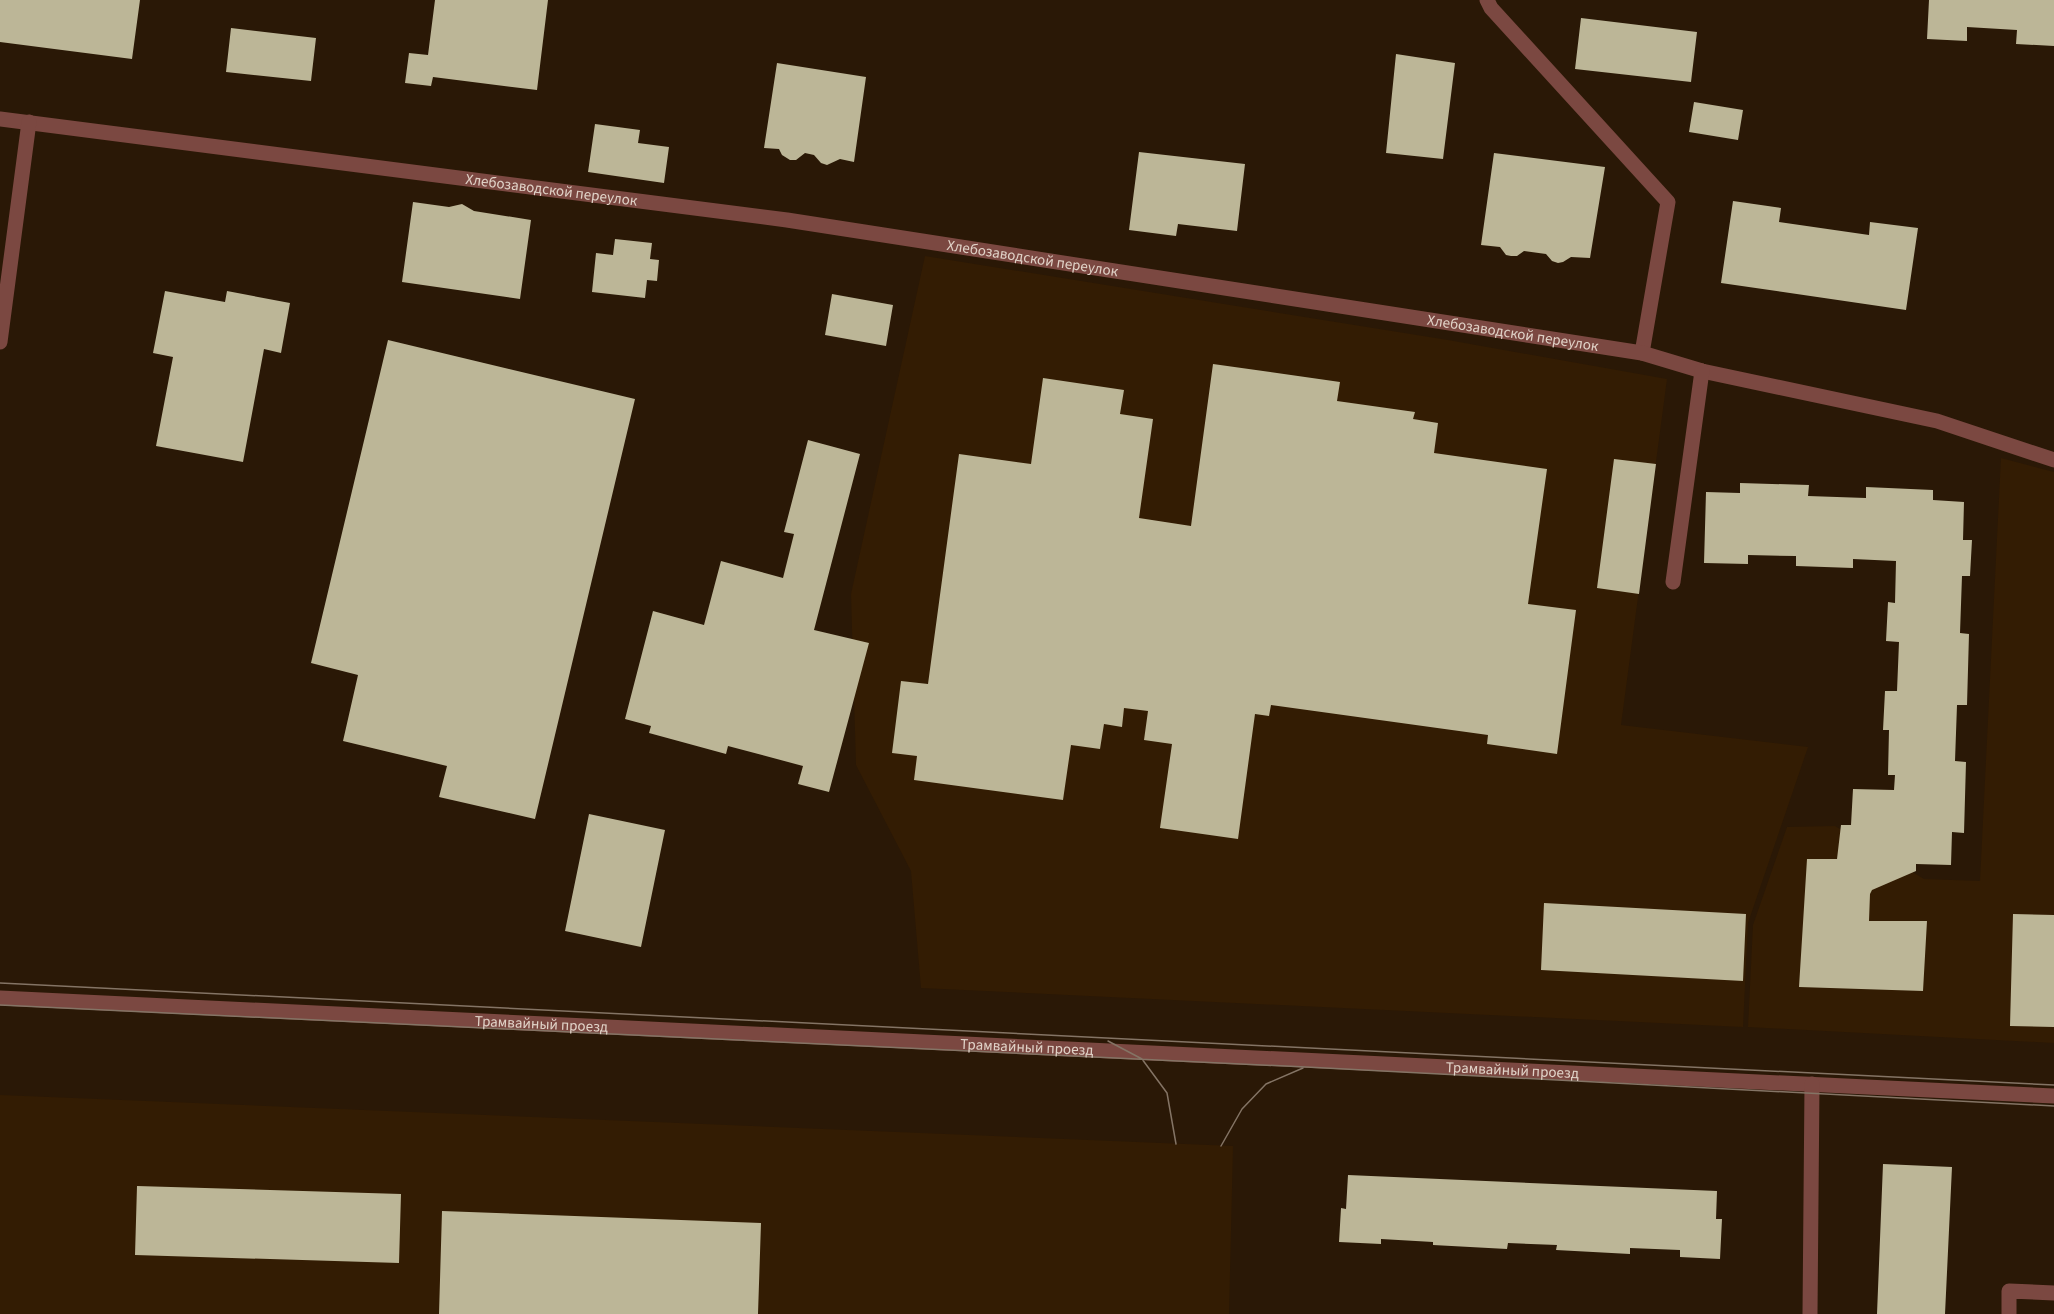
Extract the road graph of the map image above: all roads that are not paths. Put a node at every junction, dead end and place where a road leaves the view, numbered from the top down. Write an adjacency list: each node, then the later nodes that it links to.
1 (1487, 0): 5 (street)
2 (0, 119): 3 (street, Хлебозаводской переулок)
3 (28, 122): 4 (street); 5 (street, Хлебозаводской переулок)
4 (0, 342)
5 (1642, 353): 6 (street, Хлебозаводской переулок)
6 (1702, 371): 7 (street, Хлебозаводской переулок); 8 (street)
7 (2054, 459)
8 (1673, 582)
9 (0, 998): 10 (street, Трамвайный проезд)
10 (1812, 1084): 11 (street, Трамвайный проезд); 13 (street)
11 (2054, 1096)
12 (2054, 1293): 14 (street)
13 (1810, 1314)
14 (2009, 1314)

